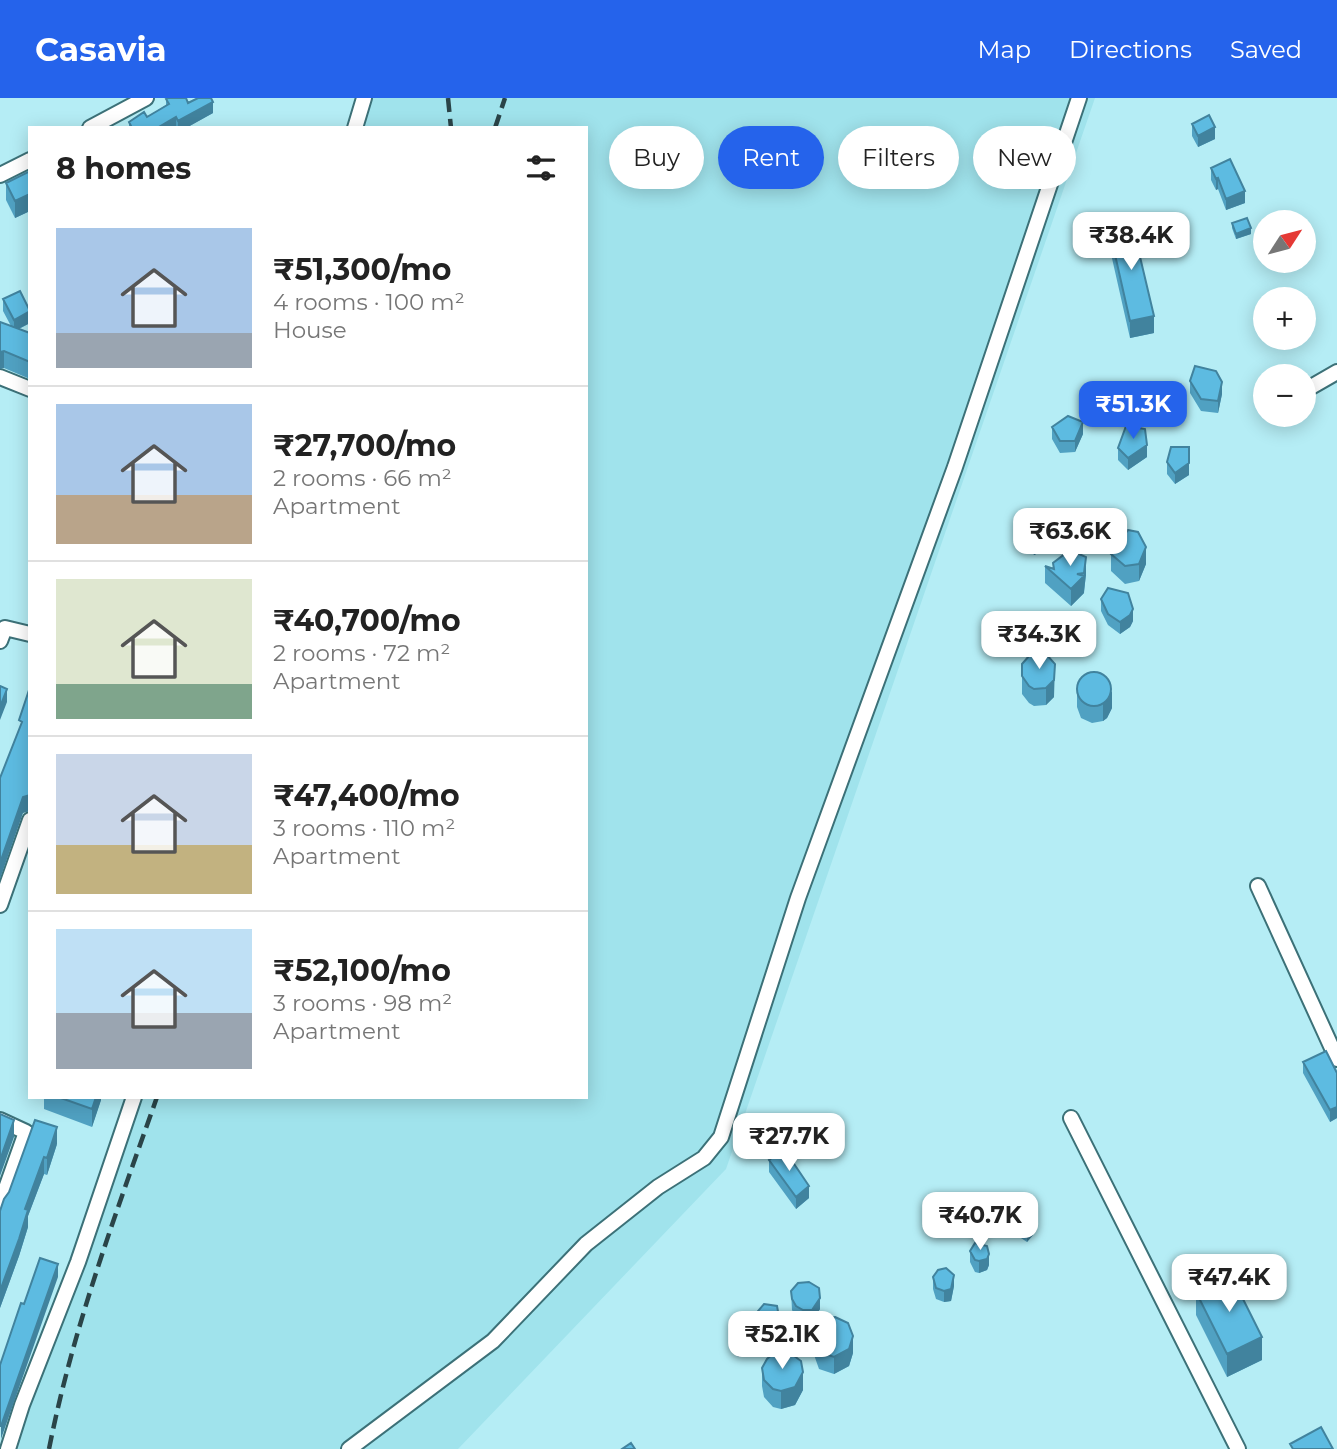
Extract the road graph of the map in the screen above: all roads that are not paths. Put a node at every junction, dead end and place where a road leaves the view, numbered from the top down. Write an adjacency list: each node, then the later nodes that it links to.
1 (146, 98): 4 (street)
2 (1079, 98): 23 (street)
3 (361, 100): 5 (street)
4 (94, 126)
5 (355, 126)
6 (28, 161): 7 (street)
7 (0, 175)
8 (1337, 372): 10 (street)
9 (0, 377): 11 (street)
10 (1316, 384)
11 (28, 387)
12 (28, 634): 13 (street)
13 (0, 641)
14 (27, 838): 16 (street)
15 (1258, 886): 17 (street)
16 (0, 905)
17 (1337, 1059)
18 (133, 1099): 22 (street)
19 (1071, 1118): 24 (street)
20 (0, 1120): 21 (street)
21 (0, 1205)
22 (8, 1449)
23 (349, 1449)
24 (1238, 1449)

